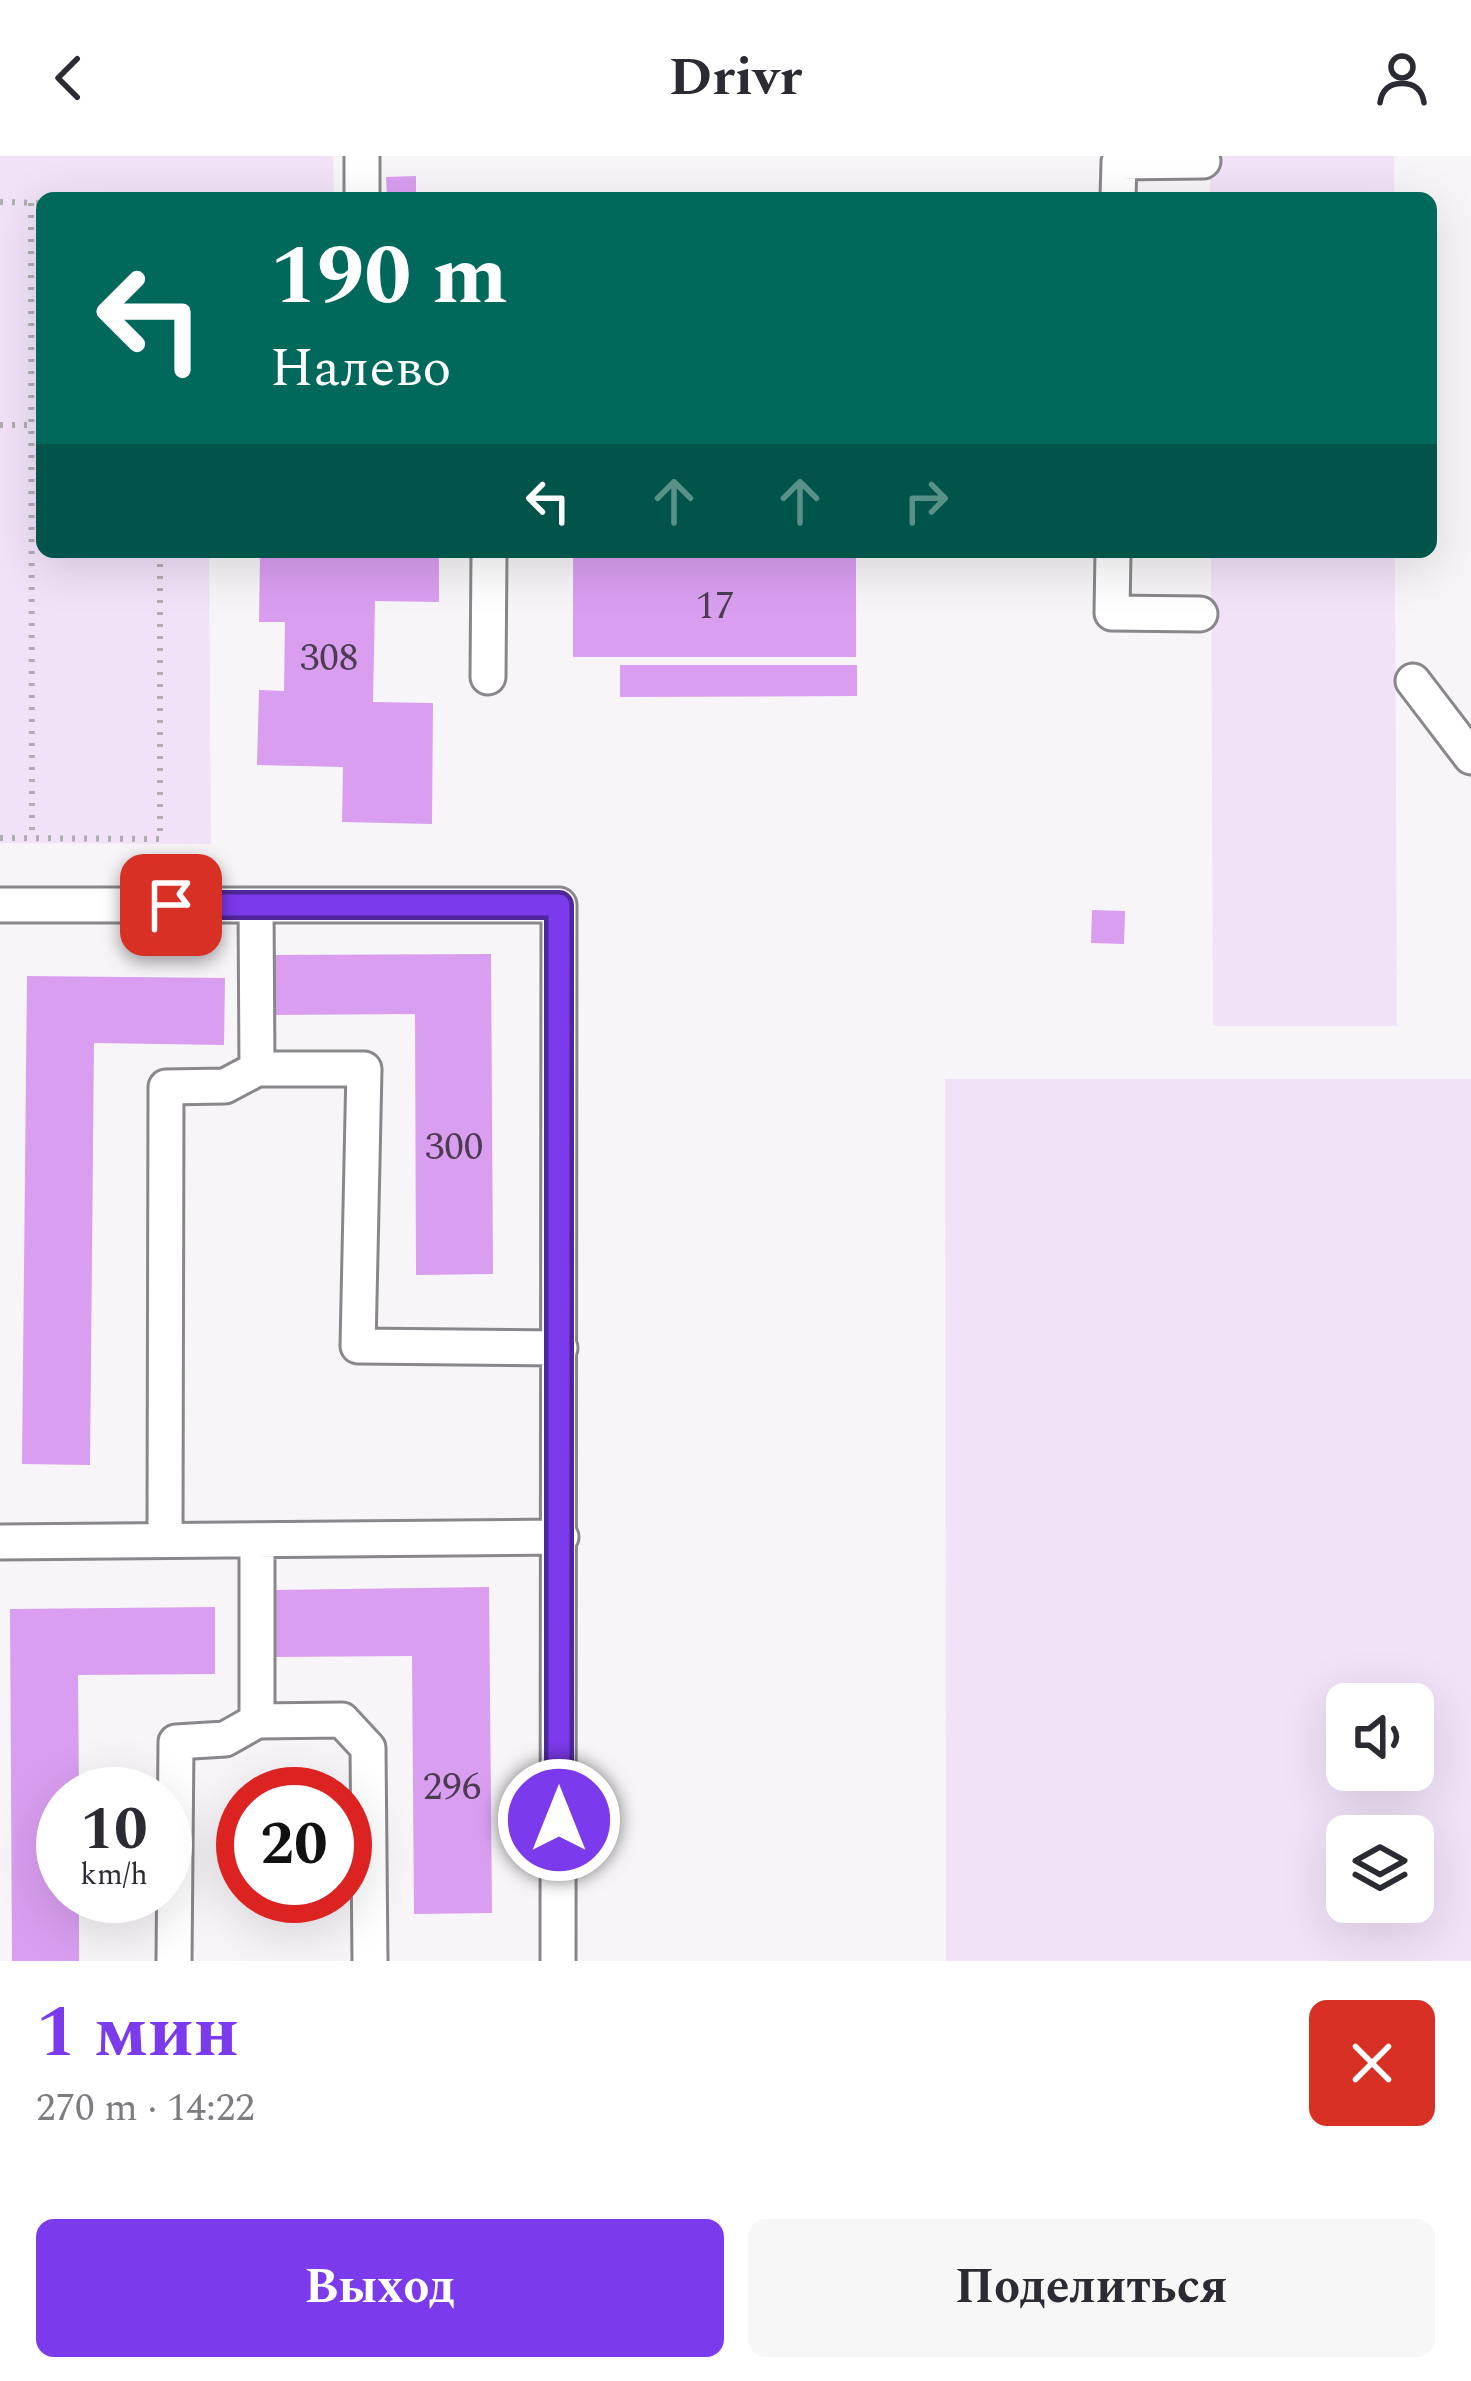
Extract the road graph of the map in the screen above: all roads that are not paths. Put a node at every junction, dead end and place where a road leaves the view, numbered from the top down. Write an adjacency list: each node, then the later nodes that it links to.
1 (362, 156): 3 (lane)
2 (1203, 161): 4 (lane)
3 (362, 192)
4 (1118, 192)
5 (489, 558): 8 (lane)
6 (1113, 558): 7 (lane)
7 (1200, 614)
8 (488, 677)
9 (1413, 681): 10 (lane)
10 (1471, 758)
11 (0, 905): 12 (lane)
12 (256, 905): 13 (lane); 14 (lane)
13 (257, 1069): 14 (lane); 16 (lane)
14 (560, 1348): 15 (lane)
15 (561, 1537): 17 (lane); 22 (lane)
16 (165, 1540): 17 (lane); 18 (lane)
17 (257, 1540): 19 (lane)
18 (0, 1542)
19 (257, 1720): 20 (lane); 21 (lane)
20 (174, 1961)
21 (370, 1961)
22 (558, 1961)

